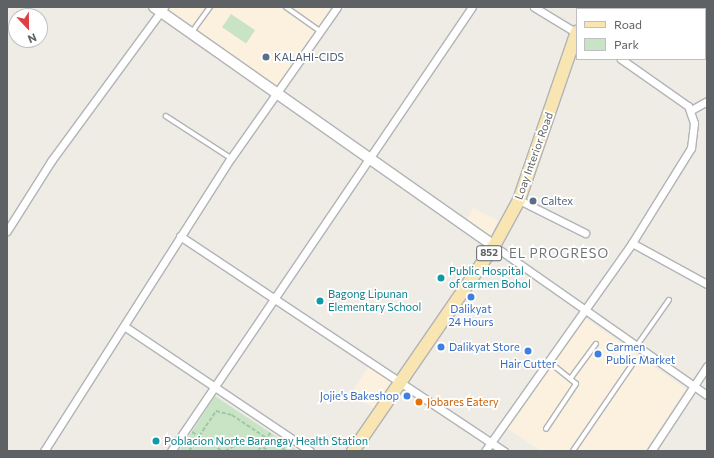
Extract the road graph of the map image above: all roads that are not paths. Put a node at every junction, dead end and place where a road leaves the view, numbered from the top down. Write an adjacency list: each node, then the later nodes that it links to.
1 (210, 7): 9 (lane)
2 (286, 7): 7 (lane)
3 (337, 7): 7 (street)
4 (472, 7): 16 (street)
5 (534, 7): 8 (street)
6 (159, 8): 9 (street); 19 (street)
7 (320, 31): 12 (street)
8 (576, 31)
9 (191, 33): 12 (street)
10 (576, 35): 18 (main road, Loay Interior Road / 852)
11 (622, 60): 14 (street)
12 (276, 93): 16 (street); 17 (street)
13 (707, 102): 14 (street)
14 (690, 110): 22 (street)
15 (166, 116): 17 (lane)
16 (368, 156): 23 (street); 25 (street)
17 (231, 158): 21 (street)
18 (519, 200): 20 (street); 23 (main road, Loay Interior Road / 852)
19 (7, 231)
20 (585, 233)
21 (180, 236): 25 (street); 28 (street)
22 (632, 243): 24 (street); 27 (street)
23 (494, 246): 27 (street); 35 (main road, Loay Interior Road / 852)
24 (707, 284)
25 (274, 297): 35 (street); 36 (street)
26 (669, 300): 30 (lane)
27 (585, 309): 30 (street); 31 (street)
28 (124, 326): 36 (street); 41 (street)
29 (596, 344): 34 (lane)
30 (636, 347): 37 (street)
31 (548, 361): 34 (lane); 40 (street)
32 (634, 362): 47 (lane)
33 (707, 366): 37 (street)
34 (571, 378): 39 (lane)
35 (402, 382): 40 (street); 44 (main road, Loay Interior Road / 852)
36 (213, 386): 42 (street); 43 (street)
37 (693, 388): 38 (street); 48 (street)
38 (707, 396)
39 (546, 429)
40 (490, 442): 45 (street); 46 (street)
41 (44, 451)
42 (170, 451)
43 (310, 451)
44 (353, 451)
45 (484, 451)
46 (504, 451)
47 (573, 451)
48 (651, 451)

